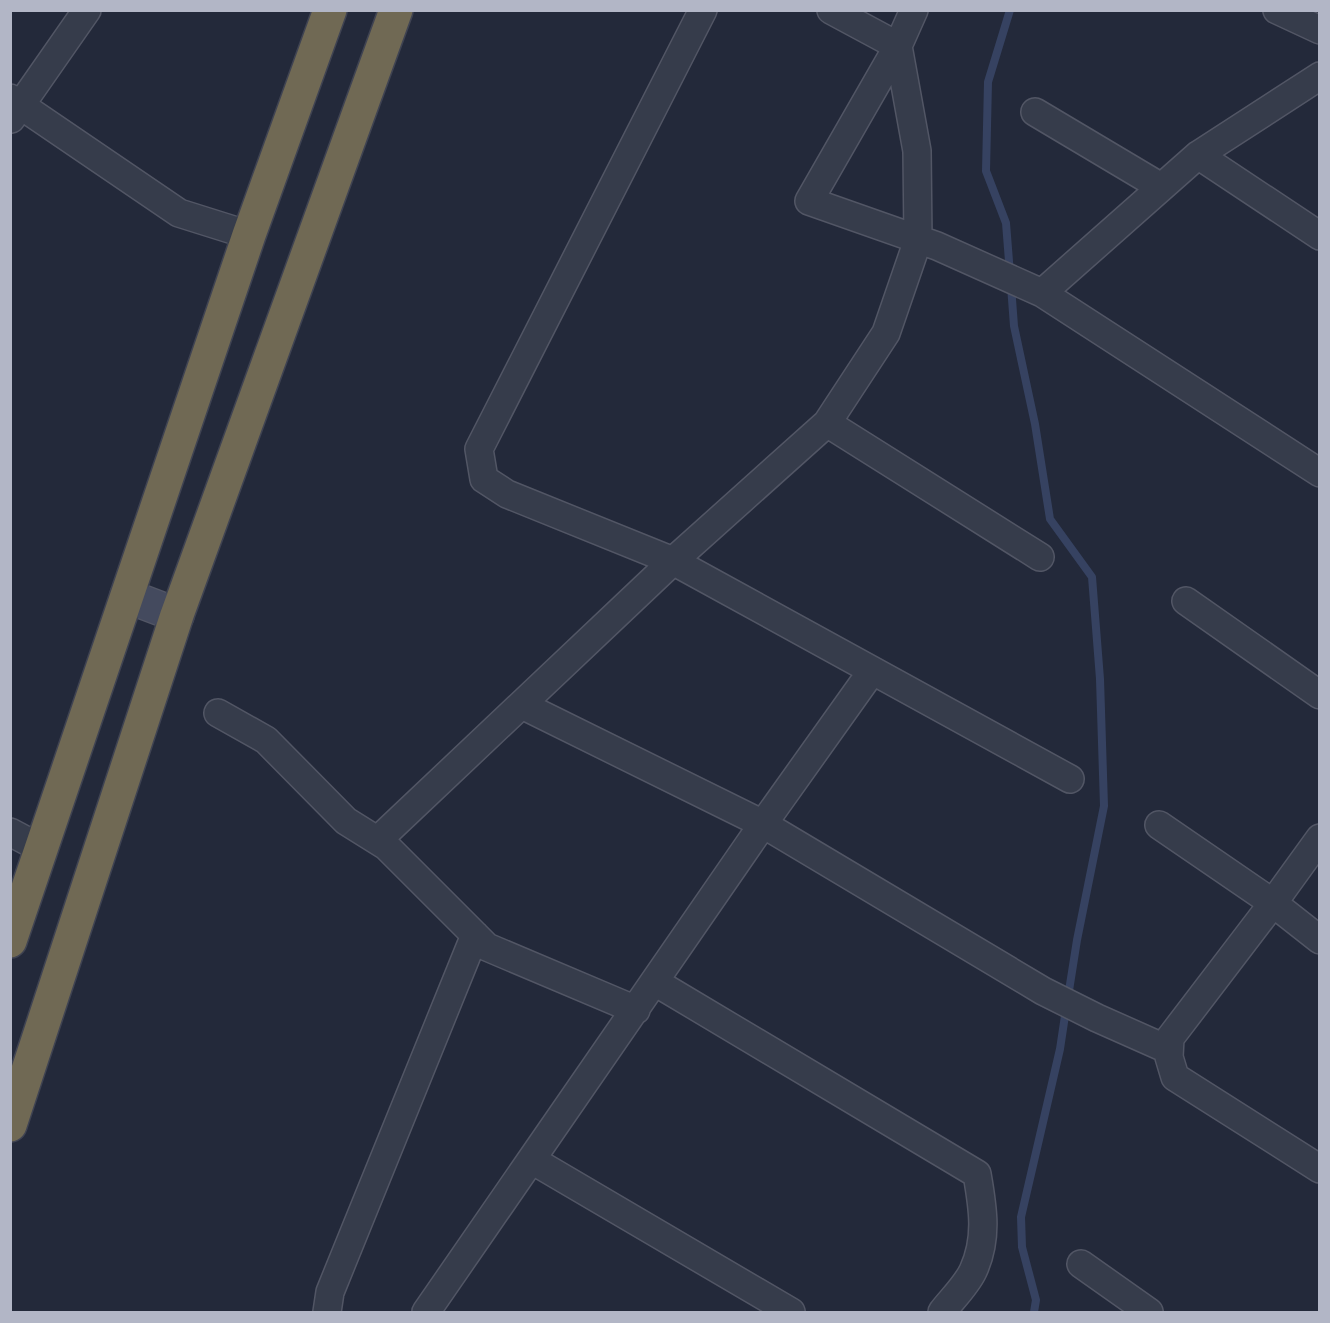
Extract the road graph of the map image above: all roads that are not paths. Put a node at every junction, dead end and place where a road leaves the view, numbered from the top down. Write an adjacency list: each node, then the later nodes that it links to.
1 (87, 10): 11 (street)
2 (330, 10): 15 (highway)
3 (396, 10): 25 (highway)
4 (703, 10): 22 (street)
5 (831, 10): 9 (street)
6 (914, 10): 9 (street)
7 (1277, 10): 8 (street)
8 (1320, 30)
9 (898, 46): 17 (street); 17 (street)
10 (1320, 75): 13 (street)
11 (14, 108): 15 (street)
12 (1035, 112): 14 (street)
13 (1198, 155): 14 (street); 16 (street)
14 (1161, 187): 18 (street)
15 (249, 235): 23 (highway)
16 (1320, 236)
17 (928, 243): 18 (street); 19 (street)
18 (1042, 293): 20 (street)
19 (827, 423): 21 (street); 22 (street)
20 (1320, 473)
21 (1040, 557)
22 (673, 561): 26 (street); 28 (street)
23 (127, 596): 25 (street); 36 (highway)
24 (1185, 602): 27 (street)
25 (177, 615): 44 (highway)
26 (872, 671): 30 (street); 31 (street)
27 (1320, 695)
28 (522, 705): 31 (street); 35 (street)
29 (218, 713): 35 (street)
30 (1070, 779)
31 (763, 824): 41 (street); 43 (street)
32 (1159, 825): 37 (street)
33 (10, 832): 36 (street)
34 (1320, 838): 37 (street)
35 (378, 840): 38 (street)
36 (42, 849): 40 (highway)
37 (1273, 903): 39 (street); 43 (street)
38 (475, 935): 42 (street); 48 (street)
39 (1320, 939)
40 (10, 941)
41 (655, 982): 42 (street); 51 (street)
42 (636, 1010): 45 (street)
43 (1170, 1050): 46 (street)
44 (10, 1125)
45 (532, 1160): 49 (street); 50 (street)
46 (1320, 1169)
47 (1081, 1264): 52 (street)
48 (327, 1312)
49 (426, 1312)
50 (792, 1312)
51 (942, 1312)
52 (1149, 1312)

